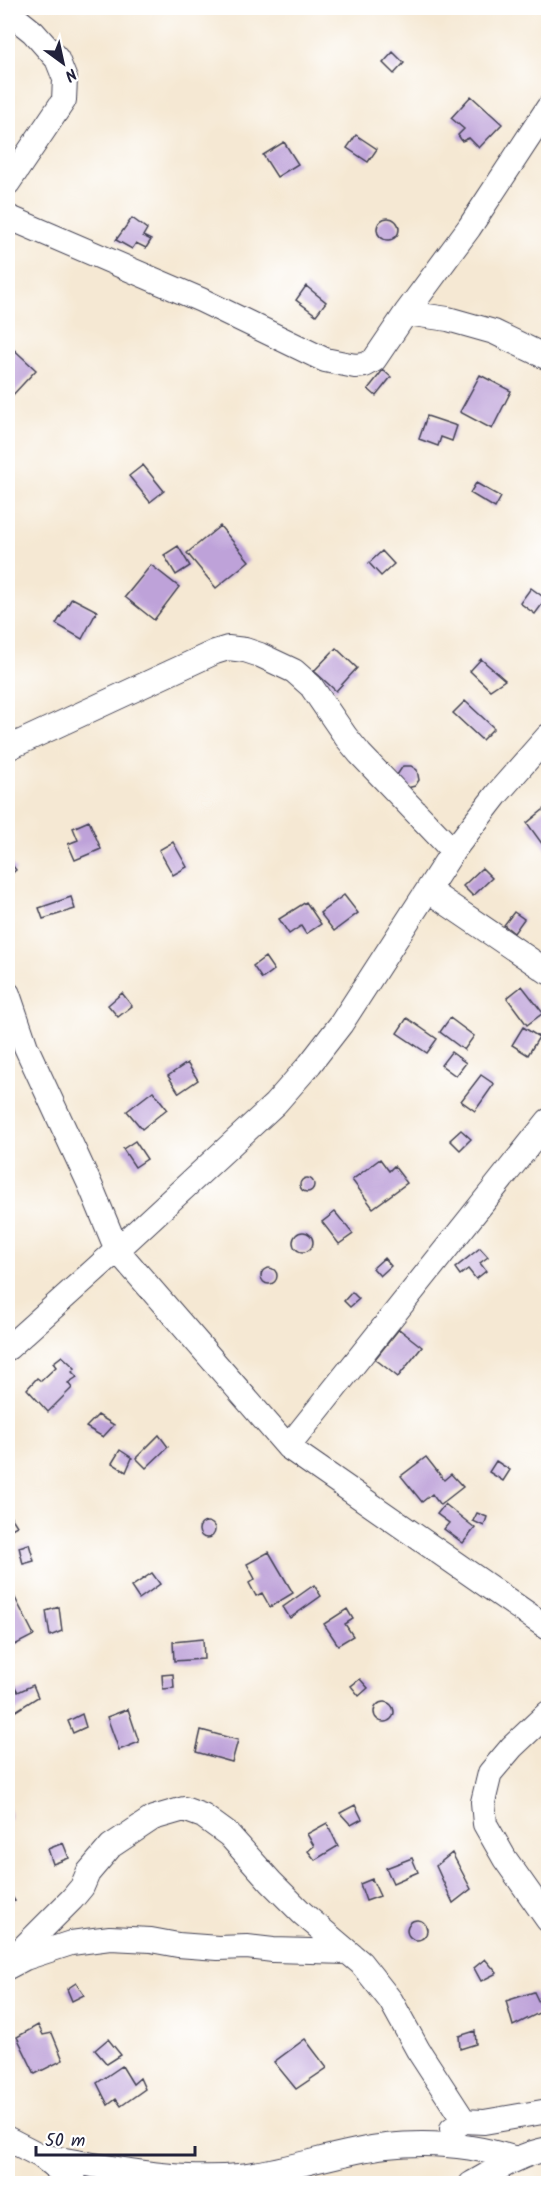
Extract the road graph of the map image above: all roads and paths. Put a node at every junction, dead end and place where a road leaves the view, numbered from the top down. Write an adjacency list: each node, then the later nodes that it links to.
1 (8, 12): 3 (street)
2 (549, 108): 5 (street)
3 (8, 183)
4 (8, 217): 5 (street)
5 (406, 313): 6 (street)
6 (549, 358)
7 (549, 736): 9 (street)
8 (8, 748): 9 (street)
9 (453, 851): 10 (street)
10 (429, 891): 11 (street); 14 (street)
11 (549, 972)
12 (8, 994): 14 (street)
13 (549, 1121): 16 (street)
14 (117, 1250): 15 (street); 16 (street)
15 (8, 1348)
16 (288, 1447): 17 (street)
17 (549, 1628)
18 (549, 1713): 19 (street)
19 (549, 1920)
20 (348, 1952): 21 (street); 21 (street); 23 (street)
21 (8, 1966)
22 (549, 2111): 23 (street)
23 (464, 2121): 25 (street)
24 (8, 2139): 27 (street)
25 (429, 2143): 27 (street); 28 (street)
26 (549, 2149): 28 (street)
27 (40, 2156): 29 (street)
28 (516, 2159): 30 (street)
29 (76, 2184)
30 (471, 2184)

